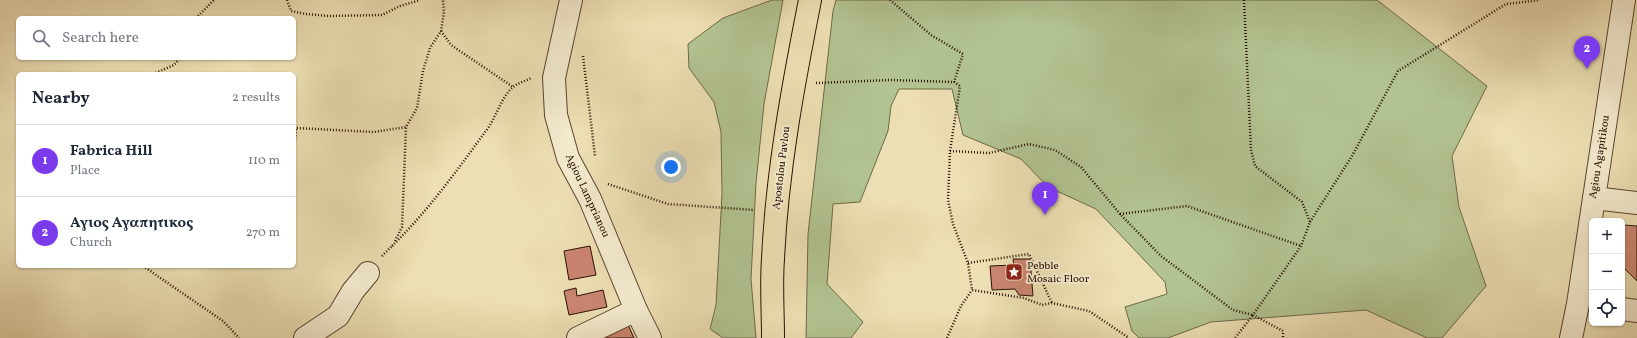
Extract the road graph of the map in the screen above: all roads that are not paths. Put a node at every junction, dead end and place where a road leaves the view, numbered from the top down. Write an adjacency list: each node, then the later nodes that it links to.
1 (571, 0): 9 (street, Agiou Lamprianou)
2 (810, 0): 14 (main road, Apostolou Pavlou)
3 (1624, 0): 4 (street, Agiou Agapitikou)
4 (1594, 198): 5 (street); 7 (street, Agiou Agapitikou)
5 (1637, 203)
6 (368, 273): 11 (street)
7 (1585, 305): 15 (street, Agiou Agapitikou)
8 (1625, 309): 10 (street)
9 (636, 310): 12 (street); 13 (street, Agiou Lamprianou)
10 (1637, 311)
11 (305, 338)
12 (578, 338)
13 (650, 338)
14 (773, 338)
15 (1571, 338)

